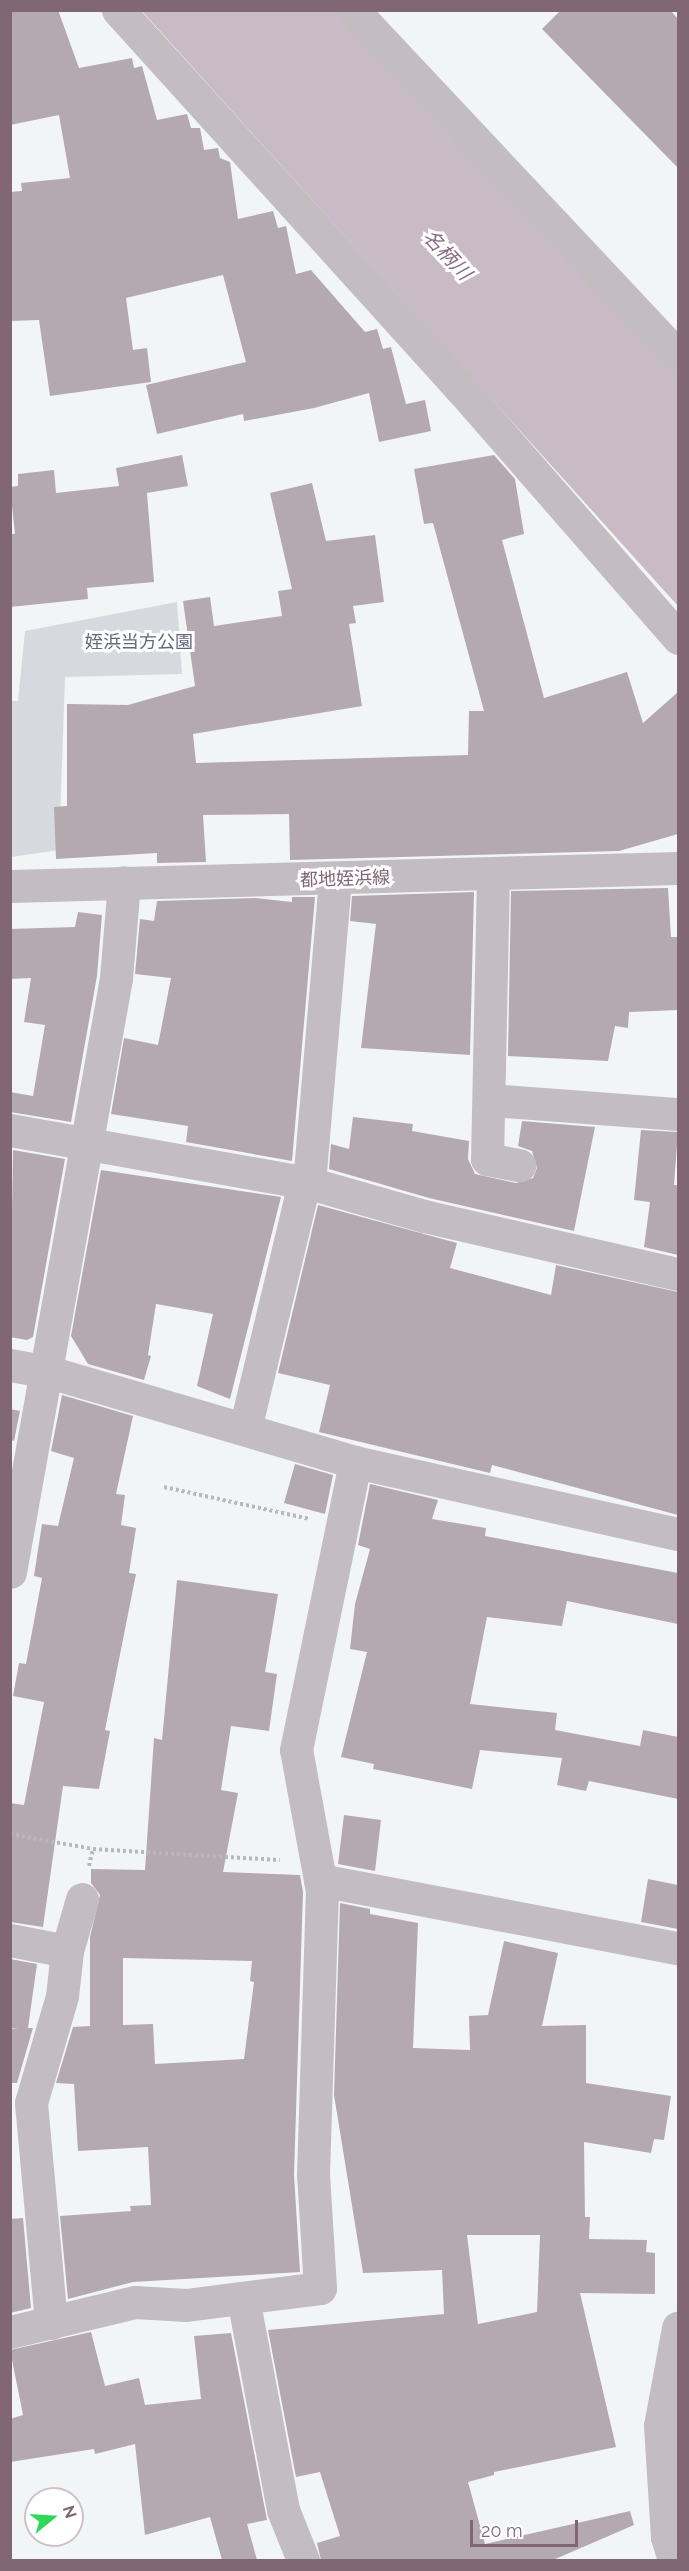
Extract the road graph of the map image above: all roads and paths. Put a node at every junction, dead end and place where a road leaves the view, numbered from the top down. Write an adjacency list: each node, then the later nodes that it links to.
1 (118, 10): 4 (street)
2 (353, 10): 3 (street)
3 (678, 356)
4 (678, 638)
5 (678, 868): 6 (street, 都地姪浜線)
6 (493, 874): 7 (street, 都地姪浜線); 10 (street)
7 (335, 880): 8 (street, 都地姪浜線); 15 (street)
8 (124, 882): 9 (street, 都地姪浜線); 13 (street)
9 (10, 885)
10 (490, 1100): 11 (street); 14 (street)
11 (678, 1114)
12 (10, 1130): 13 (street)
13 (88, 1142): 15 (street); 18 (street)
14 (519, 1166)
15 (309, 1183): 16 (street); 19 (street)
16 (678, 1274)
17 (10, 1365): 18 (street)
18 (49, 1372): 19 (street); 24 (street)
19 (244, 1430): 20 (street)
20 (355, 1462): 22 (street); 23 (street)
21 (164, 1487): 22 (path)
22 (342, 1527): 26 (street)
23 (678, 1534)
24 (10, 1572)
25 (10, 1834): 26 (path)
26 (318, 1871): 29 (street); 31 (street)
27 (81, 1899): 30 (street)
28 (10, 1940): 30 (street)
29 (678, 1948)
30 (68, 1951): 32 (street)
31 (243, 2298): 32 (street); 35 (street)
32 (51, 2323): 34 (street)
33 (678, 2328): 36 (street)
34 (10, 2332)
35 (303, 2560)
36 (674, 2560)

